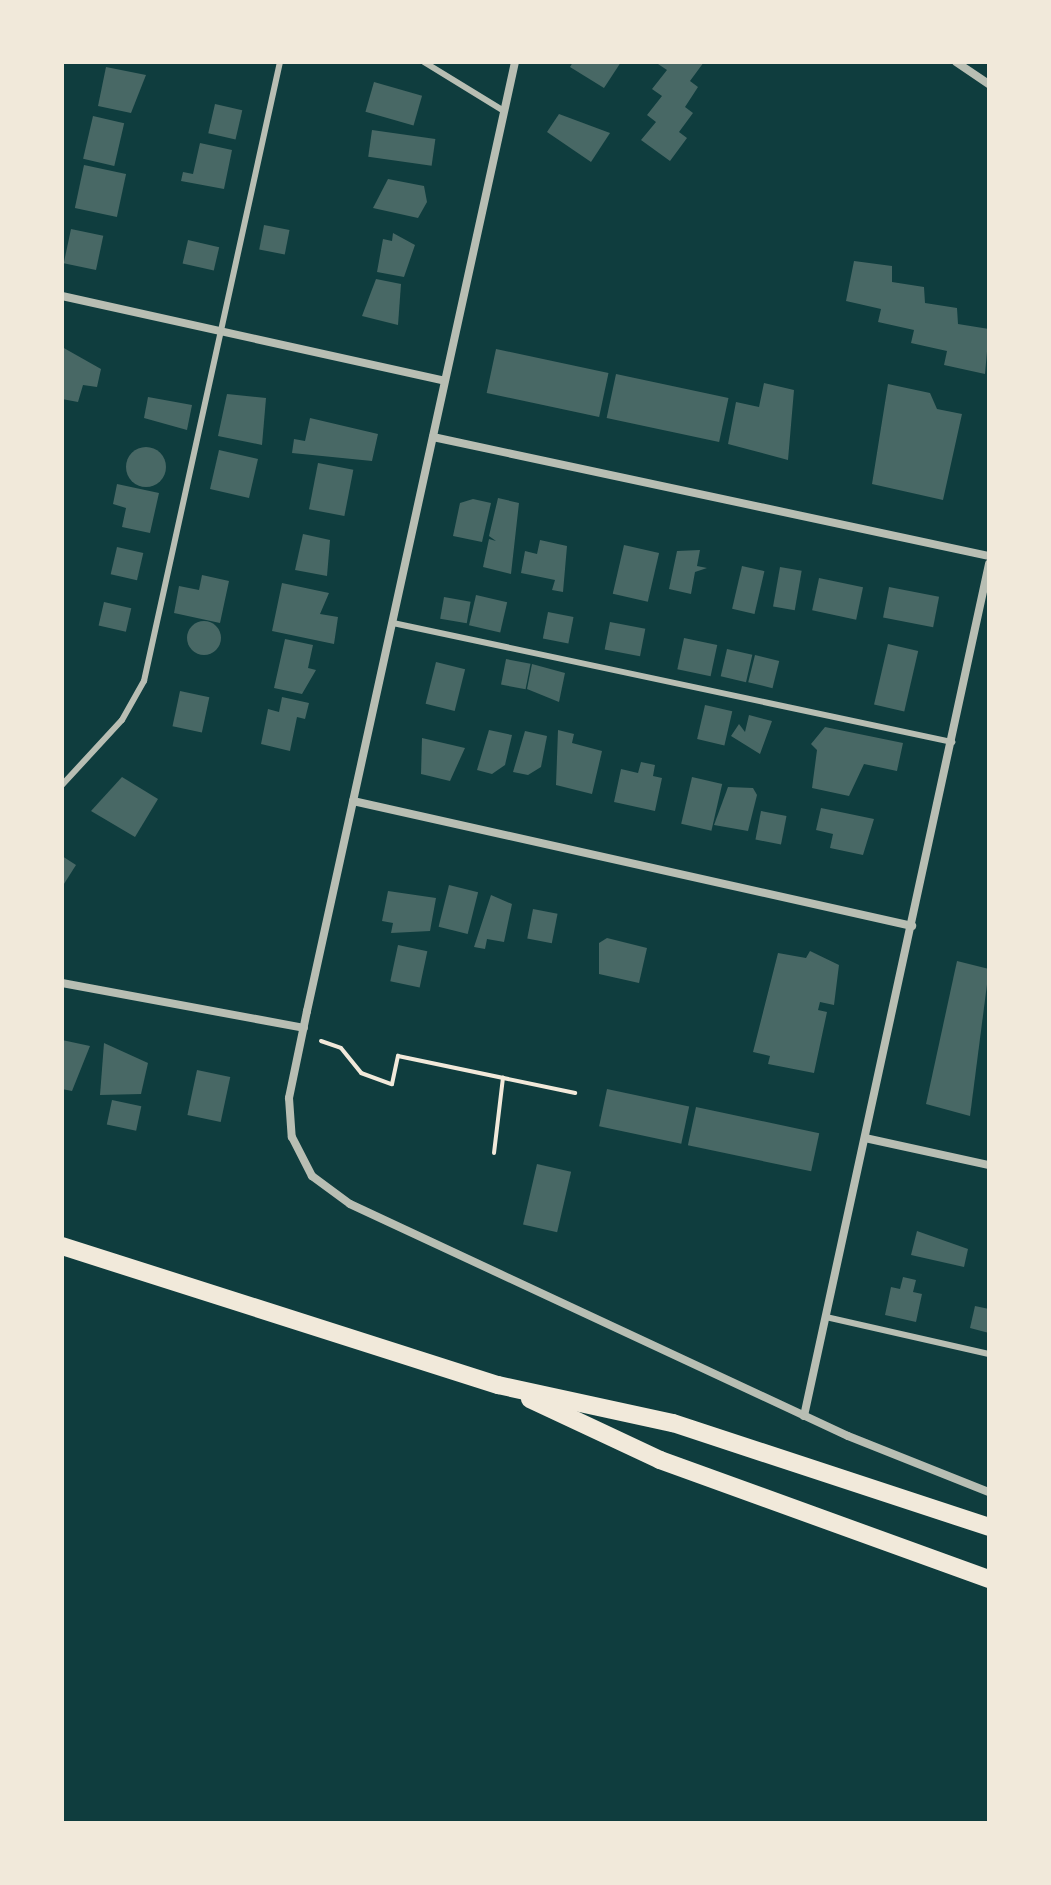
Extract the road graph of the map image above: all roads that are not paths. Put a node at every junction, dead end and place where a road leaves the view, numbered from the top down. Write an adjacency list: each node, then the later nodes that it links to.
1 (280, 62): 8 (lane)
2 (424, 62): 6 (lane)
3 (515, 62): 6 (street)
4 (956, 62): 5 (street)
5 (989, 84)
6 (504, 111): 9 (street)
7 (62, 296): 8 (street)
8 (221, 331): 9 (street); 15 (lane)
9 (442, 380): 10 (street)
10 (433, 437): 11 (street); 13 (street)
11 (989, 556)
12 (989, 564): 14 (street)
13 (393, 623): 14 (lane); 16 (street)
14 (952, 742): 17 (street)
15 (62, 785)
16 (353, 801): 17 (street); 19 (street)
17 (912, 926): 20 (street)
18 (62, 983): 19 (street)
19 (304, 1028): 26 (street)
20 (865, 1138): 21 (street); 23 (street)
21 (989, 1165)
22 (62, 1246): 25 (main road)
23 (826, 1317): 24 (lane); 26 (street)
24 (989, 1354)
25 (498, 1385): 28 (main road); 29 (main road)
26 (804, 1416): 27 (street)
27 (989, 1492)
28 (989, 1527)
29 (989, 1579)

